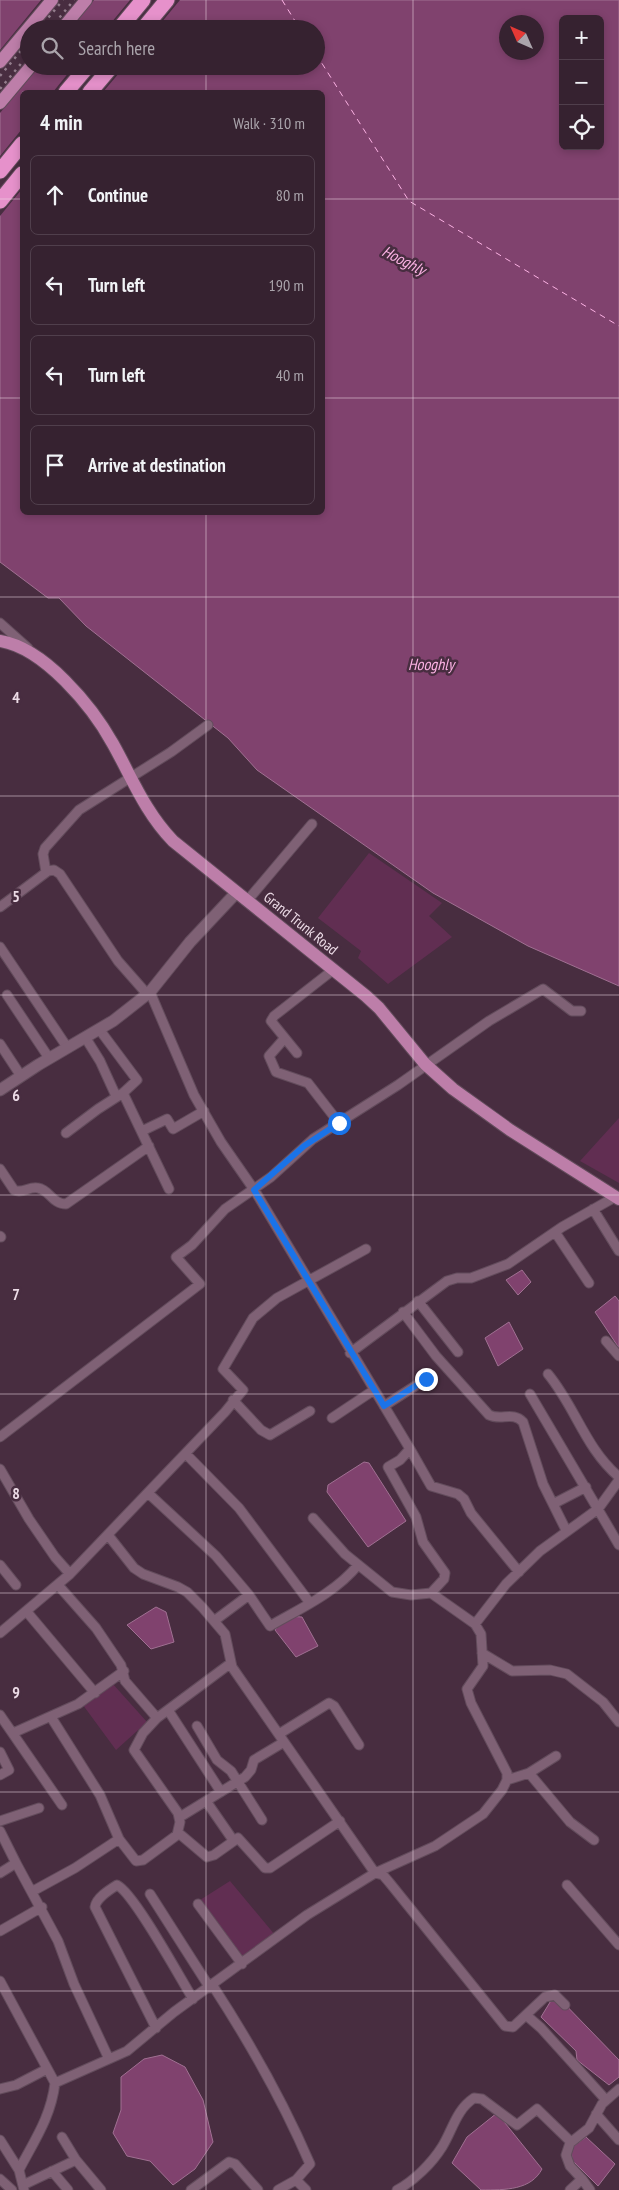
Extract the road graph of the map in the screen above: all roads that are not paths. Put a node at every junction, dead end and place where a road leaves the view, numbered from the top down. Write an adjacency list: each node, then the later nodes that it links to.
1 (52, 0): 5 (main road)
2 (86, 0): 6 (main road)
3 (143, 0): 7 (highway)
4 (167, 0): 8 (highway)
5 (35, 20)
6 (69, 20)
7 (126, 20)
8 (150, 20)
9 (20, 38): 10 (main road)
10 (0, 62)
11 (23, 75): 16 (main road)
12 (80, 75): 14 (highway)
13 (104, 75): 15 (highway)
14 (68, 90)
15 (92, 90)
16 (0, 103)
17 (20, 147): 18 (highway)
18 (0, 172)
19 (20, 176): 20 (highway)
20 (0, 201)
21 (0, 623): 23 (street)
22 (0, 641): 23 (main road, Grand Trunk Road)
23 (41, 659): 25 (main road, Grand Trunk Road)
24 (208, 725): 25 (street)
25 (129, 779): 27 (street); 28 (main road, Grand Trunk Road)
26 (312, 824): 29 (street)
27 (46, 872): 30 (street); 33 (street)
28 (236, 893): 29 (main road, Grand Trunk Road); 33 (street)
29 (247, 901): 32 (main road, Grand Trunk Road)
30 (0, 906)
31 (0, 947): 40 (street)
32 (333, 970): 38 (street); 43 (main road, Grand Trunk Road)
33 (148, 993): 36 (street); 47 (street)
34 (7, 996): 42 (street)
35 (581, 1011): 43 (street)
36 (99, 1029): 37 (street); 46 (street)
37 (85, 1037): 40 (street); 46 (street)
38 (284, 1038): 41 (street); 48 (street)
39 (0, 1044): 44 (street)
40 (66, 1047): 42 (street)
41 (297, 1053)
42 (50, 1058): 44 (street)
43 (425, 1064): 48 (street); 55 (main road, Grand Trunk Road)
44 (21, 1076): 45 (street)
45 (0, 1090)
46 (120, 1095): 49 (street); 50 (street)
47 (204, 1111): 49 (street); 54 (street)
48 (339, 1123): 54 (street)
49 (142, 1131): 51 (street)
50 (66, 1133)
51 (149, 1146): 52 (street); 53 (street)
52 (0, 1169)
53 (169, 1188)
54 (254, 1190): 60 (street); 76 (street)
55 (617, 1198): 56 (street)
56 (593, 1209): 57 (street); 59 (street)
57 (555, 1232): 61 (street); 62 (street)
58 (366, 1249): 60 (street)
59 (619, 1251)
60 (310, 1281): 66 (street); 72 (street)
61 (589, 1283)
62 (418, 1301): 63 (street); 65 (street)
63 (403, 1312): 66 (street); 83 (street)
64 (606, 1341): 67 (street)
65 (458, 1352)
66 (350, 1353): 70 (street)
67 (619, 1356)
68 (548, 1374): 80 (street)
69 (426, 1379): 73 (street)
70 (374, 1390): 73 (street); 75 (street)
71 (530, 1394): 81 (street)
72 (234, 1400): 74 (street); 78 (street)
73 (384, 1406): 77 (street)
74 (310, 1410)
75 (332, 1418)
76 (0, 1437)
77 (410, 1449): 91 (street); 95 (street)
78 (186, 1454): 82 (street); 97 (street)
79 (0, 1469): 92 (street)
80 (619, 1479): 84 (street)
81 (586, 1487): 83 (street); 84 (street)
82 (148, 1493): 87 (street); 96 (street)
83 (553, 1504): 86 (street)
84 (598, 1508): 86 (street); 88 (street)
85 (313, 1518): 89 (street)
86 (566, 1530): 91 (street)
87 (108, 1535): 92 (street); 99 (street)
88 (619, 1545)
89 (358, 1565): 95 (street); 97 (street)
90 (0, 1566): 93 (street)
91 (519, 1572): 100 (street)
92 (70, 1574): 94 (street)
93 (16, 1585)
94 (58, 1585): 98 (street); 104 (street)
95 (431, 1593): 100 (street)
96 (249, 1595): 97 (street); 99 (street)
97 (310, 1603)
98 (26, 1612): 101 (street); 105 (street)
99 (214, 1621): 103 (street)
100 (475, 1624): 102 (street)
101 (0, 1633)
102 (482, 1653): 110 (street); 119 (street)
103 (231, 1663): 106 (street); 113 (street)
104 (124, 1672): 105 (street); 109 (street)
105 (95, 1693): 108 (street)
106 (168, 1710): 109 (street); 121 (street)
107 (0, 1715): 112 (street)
108 (50, 1717): 112 (street); 131 (street)
109 (158, 1718): 125 (street)
110 (619, 1722)
111 (197, 1726): 120 (street)
112 (13, 1733): 123 (street)
113 (282, 1738): 114 (street); 120 (street); 128 (street)
114 (360, 1745)
115 (0, 1752): 118 (street)
116 (556, 1756): 117 (street)
117 (529, 1773): 119 (street); 133 (street)
118 (0, 1775)
119 (507, 1780): 136 (street)
120 (238, 1782): 121 (street); 126 (street)
121 (221, 1792): 122 (street)
122 (206, 1801): 125 (street); 132 (street)
123 (62, 1805)
124 (39, 1808): 127 (street)
125 (180, 1818): 130 (street)
126 (262, 1820)
127 (0, 1821)
128 (340, 1821): 132 (street); 136 (street)
129 (0, 1831): 134 (street)
130 (177, 1835): 131 (street); 132 (street)
131 (119, 1839): 138 (street)
132 (233, 1840)
133 (594, 1840)
134 (16, 1863): 135 (street); 138 (street)
135 (0, 1873)
136 (375, 1873): 144 (street); 149 (street)
137 (567, 1885): 143 (street)
138 (33, 1892): 141 (street)
139 (150, 1894): 146 (street)
140 (198, 1904): 144 (street)
141 (42, 1907): 142 (street); 151 (street)
142 (0, 1931)
143 (619, 1945)
144 (242, 1964): 146 (street)
145 (0, 1981): 152 (street)
146 (211, 1987): 147 (street); 167 (street)
147 (193, 1999): 150 (street); 150 (street)
148 (565, 2005): 149 (street)
149 (526, 2016): 156 (street)
150 (156, 2028): 151 (street)
151 (109, 2059): 153 (street)
152 (47, 2069): 153 (street); 154 (street)
153 (55, 2084): 163 (street)
154 (0, 2089)
155 (619, 2089): 156 (street)
156 (606, 2100): 157 (street)
157 (596, 2114): 160 (street); 161 (street)
158 (62, 2137): 162 (street)
159 (0, 2140): 163 (street)
160 (619, 2140)
161 (571, 2142): 166 (street); 176 (street)
162 (76, 2160): 164 (street); 171 (street)
163 (19, 2170): 168 (street)
164 (52, 2171): 168 (street); 170 (street)
165 (0, 2179): 169 (street)
166 (582, 2179): 177 (street); 178 (street)
167 (296, 2180): 174 (street); 175 (street)
168 (24, 2188)
169 (12, 2190)
170 (68, 2190)
171 (101, 2190)
172 (191, 2190): 173 (street)
173 (258, 2190)
174 (278, 2190)
175 (306, 2190)
176 (397, 2190)
177 (570, 2190)
178 (590, 2190)

